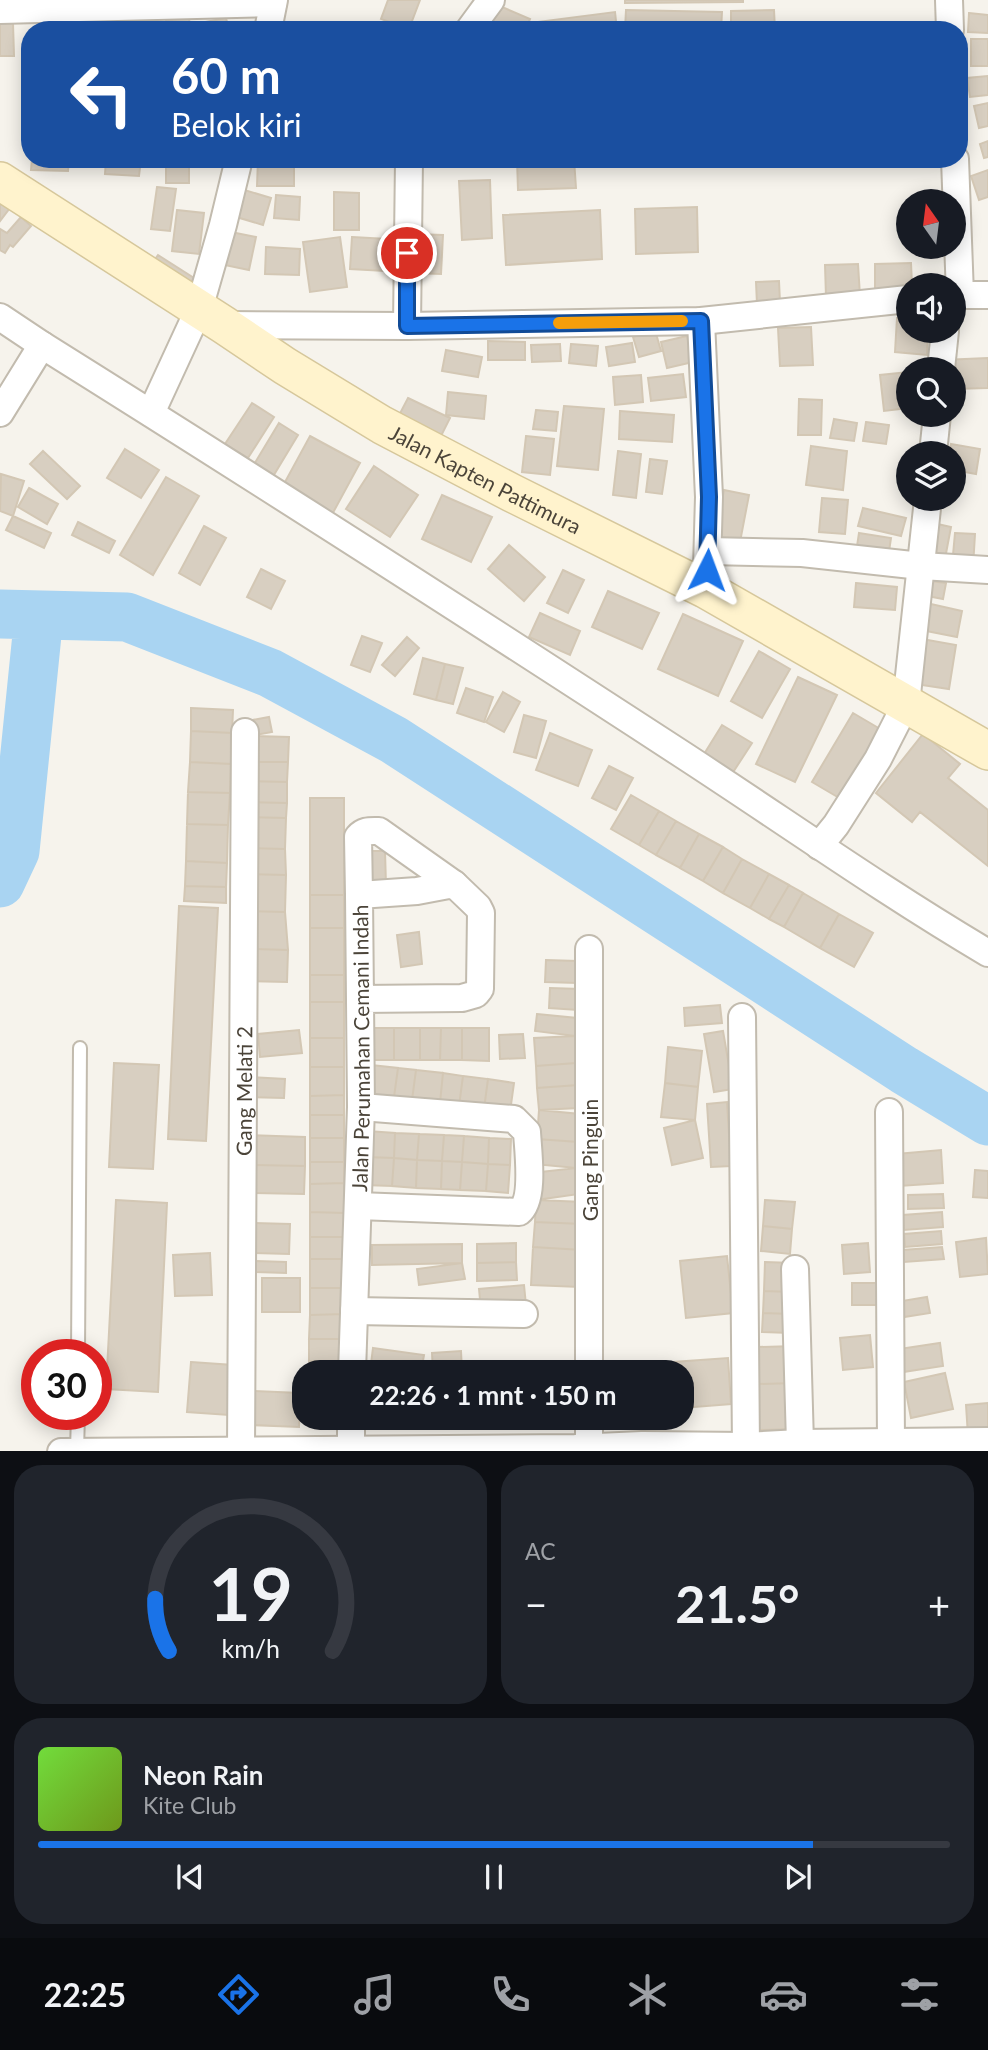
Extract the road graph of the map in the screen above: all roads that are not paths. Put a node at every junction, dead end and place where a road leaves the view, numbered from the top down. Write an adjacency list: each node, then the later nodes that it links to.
1 (491, 0): 7 (street)
2 (949, 0): 8 (street)
3 (273, 1): 4 (street); 6 (street)
4 (71, 4): 5 (street)
5 (0, 10)
6 (270, 21)
7 (476, 21)
8 (950, 21)
9 (237, 168): 18 (street)
10 (409, 168): 20 (street)
11 (955, 168): 13 (street)
12 (0, 181): 18 (main road, Jalan Kapten Pattimura)
13 (957, 273)
14 (966, 295): 15 (street)
15 (988, 295)
16 (896, 300): 19 (street)
17 (0, 317): 21 (street)
18 (211, 317): 20 (street); 23 (street); 28 (main road, Jalan Kapten Pattimura)
19 (701, 321): 20 (street); 25 (street)
20 (407, 326)
21 (42, 345): 22 (street); 23 (street)
22 (0, 413)
23 (151, 413): 32 (street)
24 (927, 511): 26 (street)
25 (708, 551): 26 (street); 28 (street)
26 (921, 566): 27 (street); 29 (street)
27 (988, 570)
28 (705, 589): 29 (main road, Jalan Kapten Pattimura)
29 (906, 704): 31 (main road, Jalan Kapten Pattimura); 32 (street)
30 (245, 732): 59 (street, Gang Melati 2)
31 (988, 751)
32 (819, 846): 36 (street)
33 (454, 884): 34 (street, Jalan Perumahan Cemani Indah); 34 (street); 37 (street)
34 (359, 895): 37 (street, Jalan Perumahan Cemani Indah)
35 (589, 948): 48 (street, Gang Pinguin)
36 (988, 953)
37 (360, 999): 40 (street, Jalan Perumahan Cemani Indah)
38 (742, 1017): 55 (street)
39 (80, 1048): 46 (lane)
40 (361, 1107): 42 (street, Jalan Perumahan Cemani Indah); 42 (street)
41 (889, 1112): 54 (street)
42 (358, 1206): 44 (street, Jalan Perumahan Cemani Indah)
43 (795, 1269): 52 (street)
44 (354, 1311): 45 (street); 47 (street, Jalan Perumahan Cemani Indah)
45 (524, 1314)
46 (78, 1339)
47 (352, 1360)
48 (589, 1360)
49 (78, 1430): 62 (lane)
50 (351, 1430): 60 (street)
51 (586, 1430): 58 (street)
52 (800, 1443): 54 (street); 55 (street)
53 (984, 1445): 54 (street)
54 (902, 1446)
55 (760, 1447): 56 (street)
56 (642, 1448): 58 (street)
57 (470, 1449): 58 (street); 60 (street)
58 (580, 1449)
59 (232, 1450): 60 (street); 63 (street)
60 (351, 1450)
61 (61, 1451): 62 (street)
62 (77, 1451): 63 (street)
63 (164, 1451)

